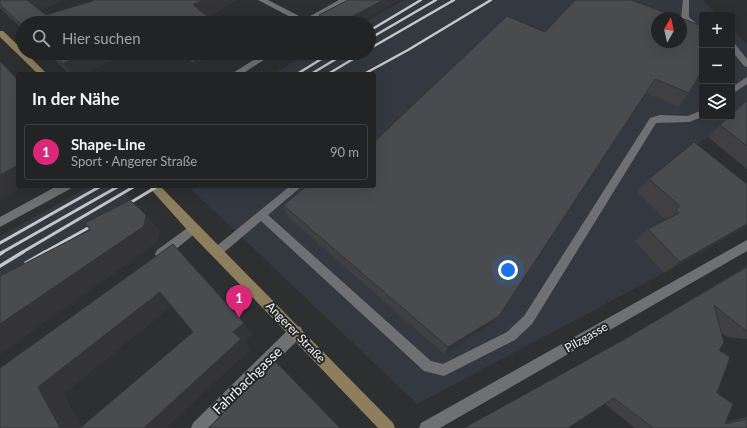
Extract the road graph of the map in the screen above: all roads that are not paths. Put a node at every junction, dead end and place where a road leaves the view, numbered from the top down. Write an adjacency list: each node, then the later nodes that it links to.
1 (262, 0): 4 (street)
2 (345, 0): 5 (street)
3 (686, 0): 6 (lane)
4 (293, 16)
5 (315, 16)
6 (699, 28)
7 (0, 33): 8 (main road)
8 (16, 48)
9 (734, 48): 12 (lane)
10 (28, 60): 13 (main road)
11 (259, 60): 14 (street)
12 (747, 64)
13 (41, 72)
14 (238, 72)
15 (747, 80): 16 (lane)
16 (735, 89)
17 (699, 115): 21 (lane)
18 (62, 188): 22 (street)
19 (155, 188): 23 (main road, Angerer Straße)
20 (294, 188): 21 (lane)
21 (261, 214): 25 (lane)
22 (0, 222)
23 (193, 229): 25 (main road, Angerer Straße); 26 (street)
24 (747, 245): 30 (street, Pilzgasse)
25 (217, 252): 27 (main road, Angerer Straße)
26 (148, 263)
27 (296, 332): 28 (street, Fahrbachgasse); 29 (main road, Angerer Straße)
28 (198, 428)
29 (388, 428)
30 (426, 428)

